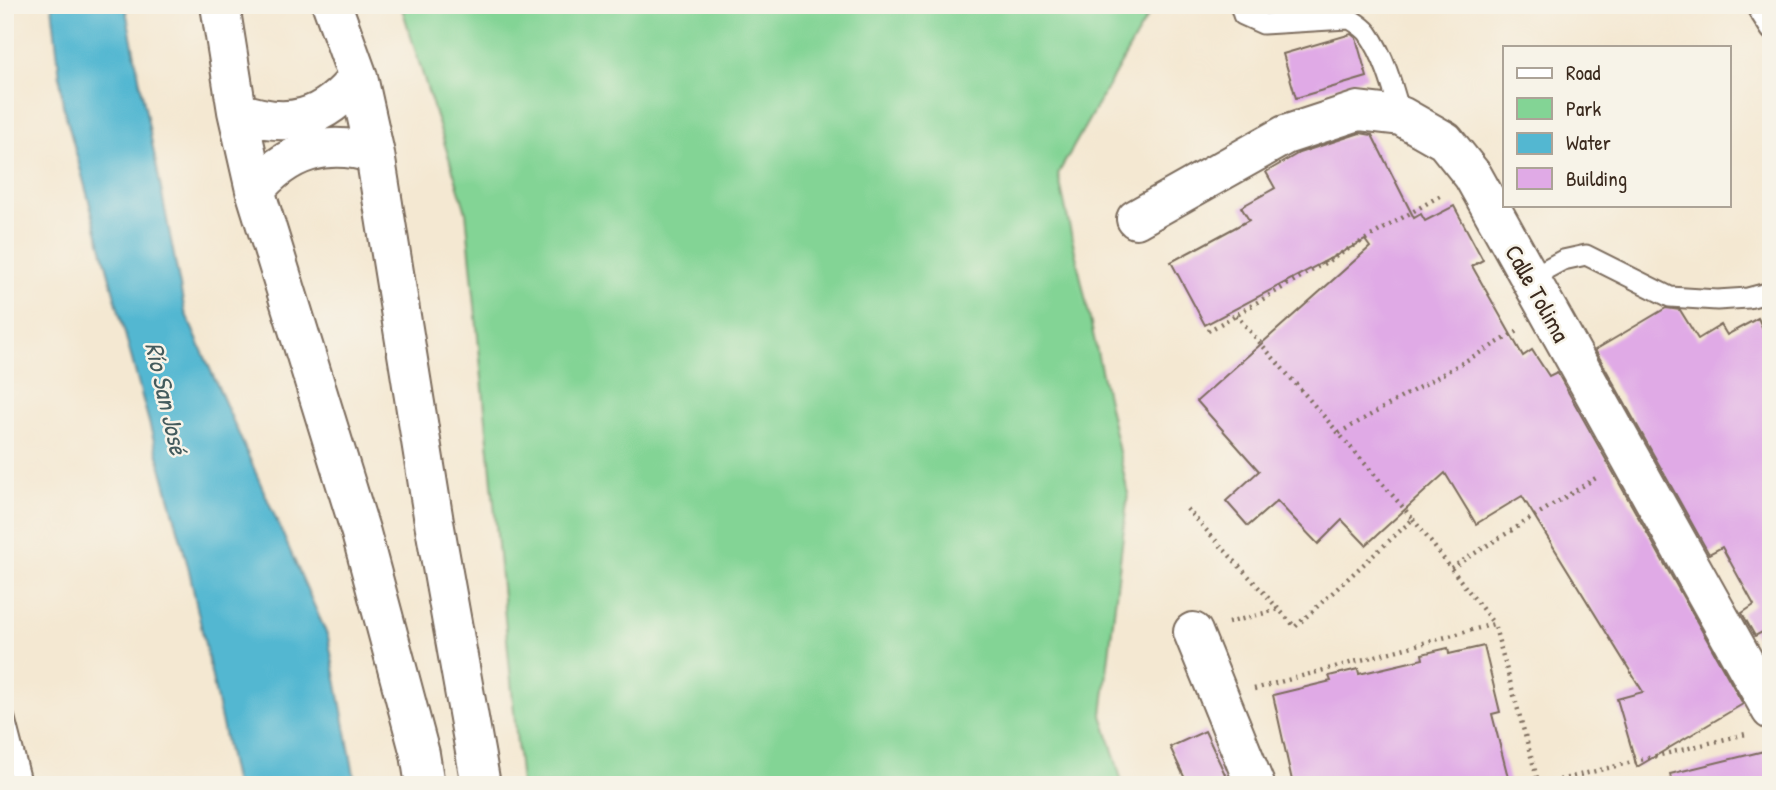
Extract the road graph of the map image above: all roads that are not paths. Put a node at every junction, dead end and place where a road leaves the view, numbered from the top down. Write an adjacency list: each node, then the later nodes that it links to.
1 (220, 5): 8 (main road)
2 (332, 5): 7 (main road)
3 (1240, 5): 5 (lane)
4 (1755, 5): 6 (lane)
5 (1340, 12): 9 (lane)
6 (1771, 30)
7 (358, 77): 8 (main road); 10 (main road)
8 (237, 111): 11 (main road)
9 (1401, 116): 12 (main road, Calle Tolima); 13 (main road, Calle Tolima)
10 (375, 154): 11 (main road); 20 (main road)
11 (255, 190): 19 (main road)
12 (1136, 219)
13 (1530, 278): 14 (lane); 17 (main road, Calle Tolima)
14 (1771, 292)
15 (1193, 632): 21 (main road)
16 (5, 719): 18 (lane)
17 (1764, 721)
18 (22, 785)
19 (425, 785)
20 (481, 785)
21 (1255, 785)

